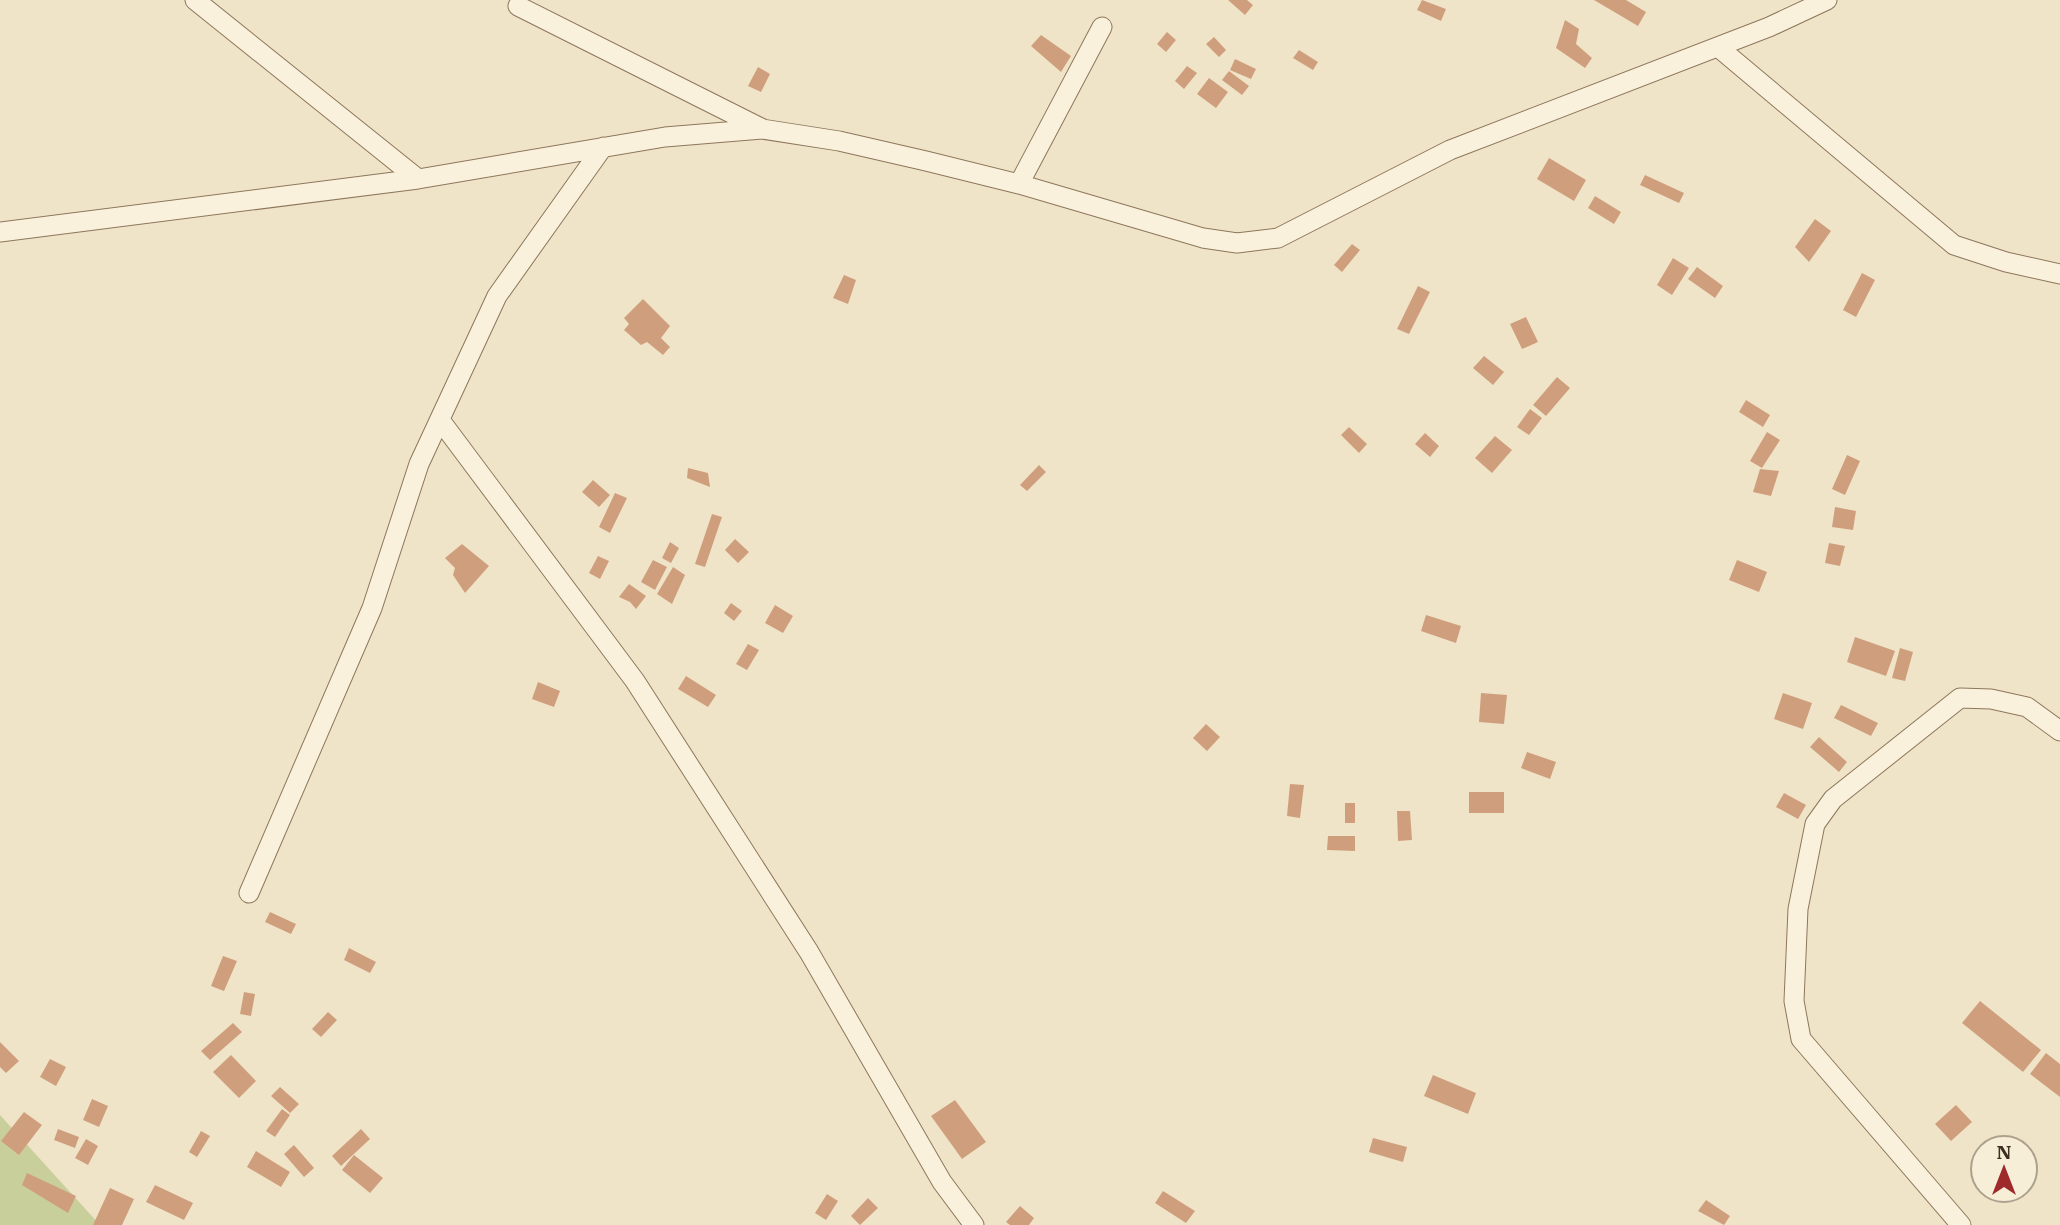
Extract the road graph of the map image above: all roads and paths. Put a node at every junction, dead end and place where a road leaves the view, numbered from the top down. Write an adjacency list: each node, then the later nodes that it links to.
1 (195, 0): 8 (street)
2 (1827, 0): 5 (street)
3 (518, 6): 6 (street)
4 (1102, 27): 9 (street)
5 (1718, 47): 9 (street); 11 (street)
6 (762, 129): 7 (street); 9 (street)
7 (603, 147): 8 (street); 12 (street)
8 (418, 178): 10 (street)
9 (1019, 184)
10 (0, 232)
11 (2060, 274)
12 (440, 419): 14 (street); 15 (street)
13 (2060, 731): 16 (street)
14 (249, 893)
15 (974, 1225)
16 (1961, 1225)

